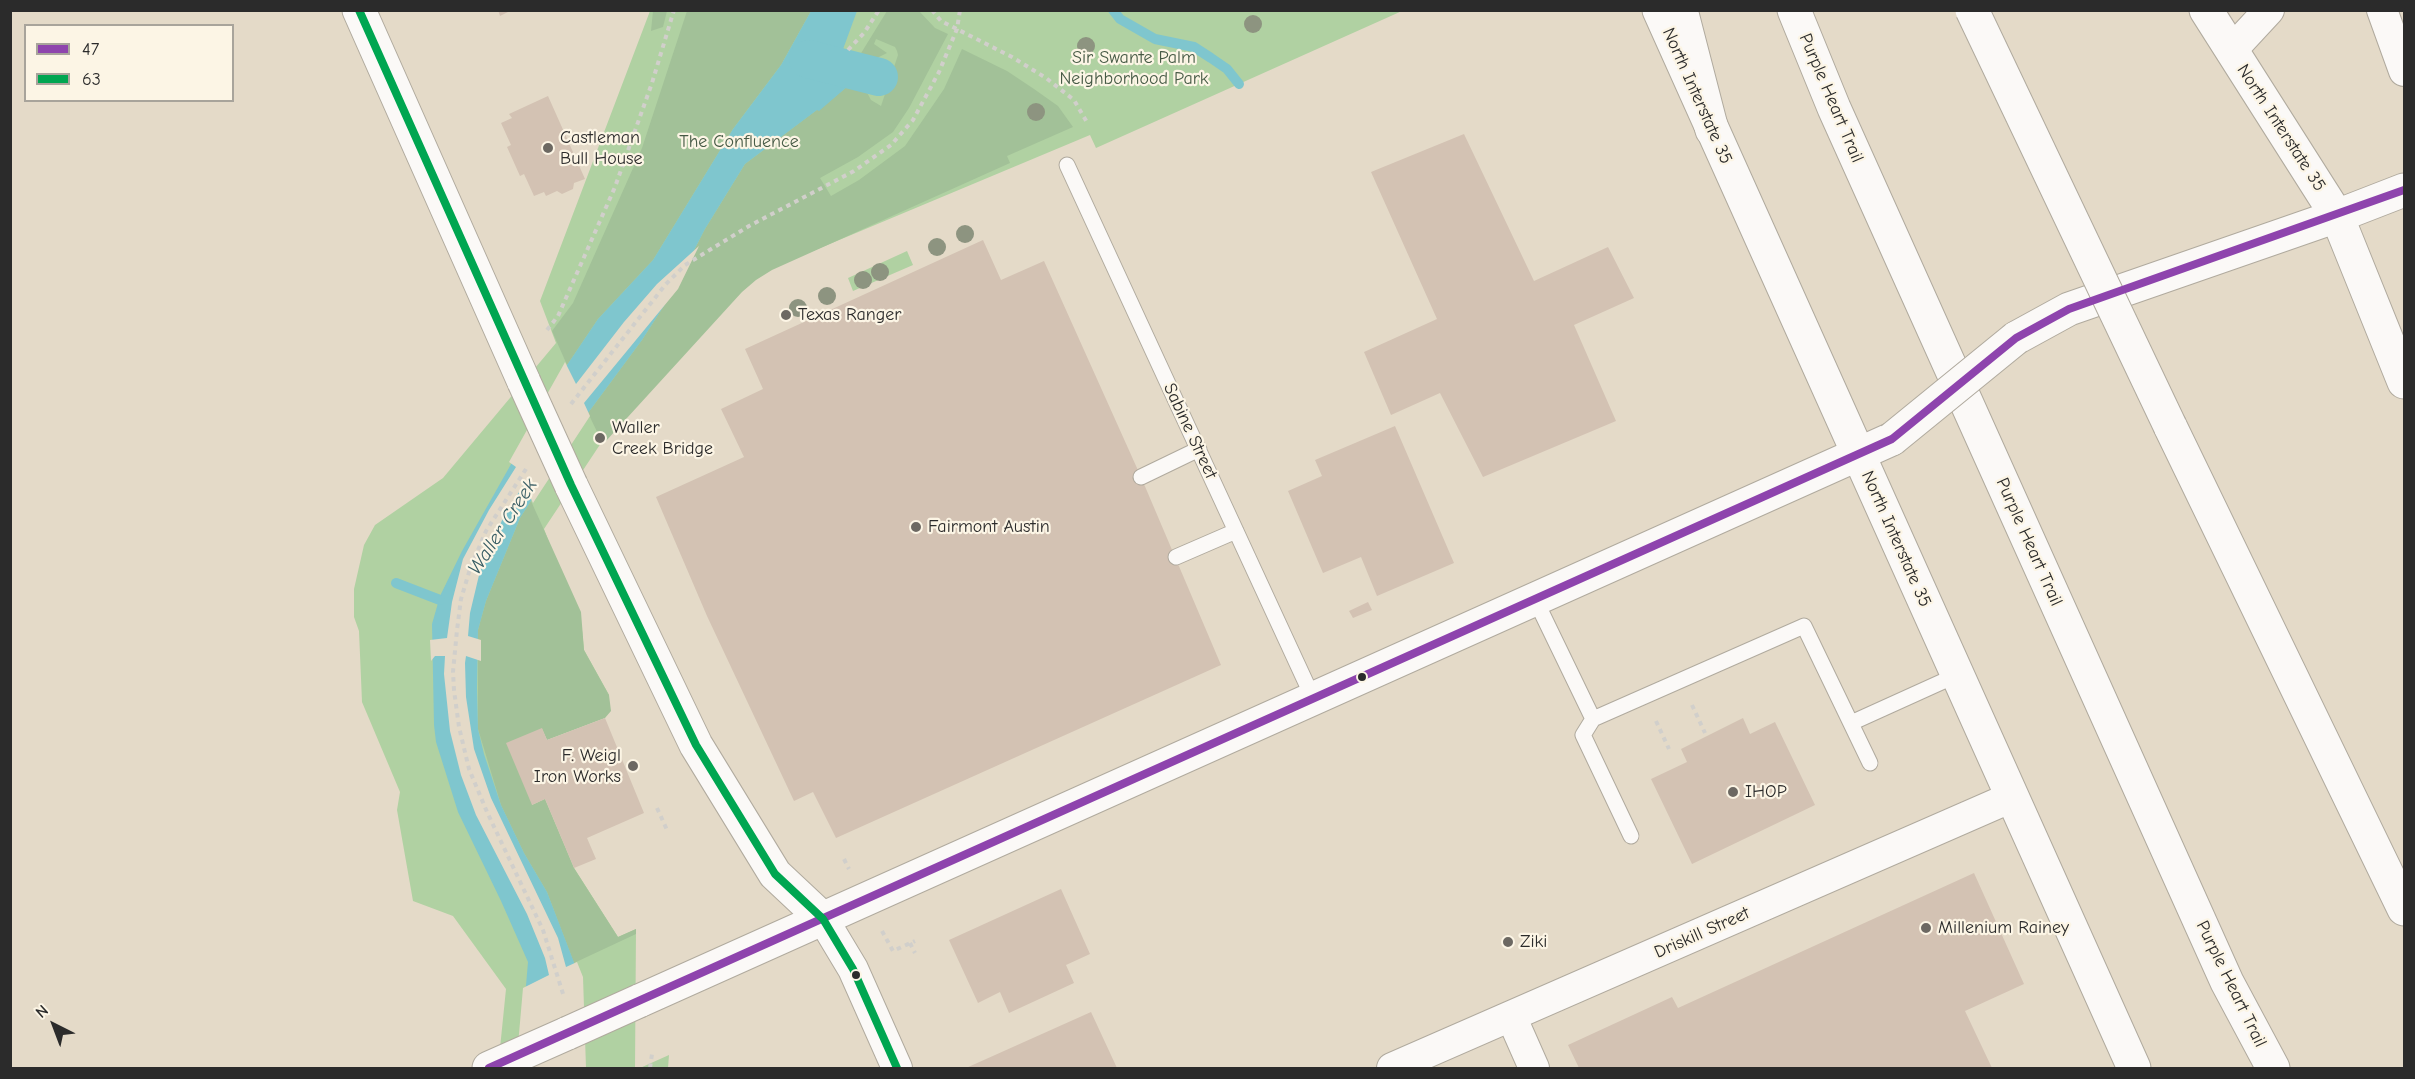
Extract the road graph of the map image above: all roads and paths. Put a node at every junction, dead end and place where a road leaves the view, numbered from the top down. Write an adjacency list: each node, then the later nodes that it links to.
1 (359, 10): 45 (main road, bridge)
2 (674, 10): 23 (path)
3 (879, 10): 14 (path)
4 (932, 10): 13 (path)
5 (960, 10): 13 (path)
6 (1659, 10): 18 (main road, North Interstate 35)
7 (1682, 10): 18 (main road)
8 (1794, 10): 58 (main road, Purple Heart Trail)
9 (1972, 10): 44 (main road, bridge)
10 (2206, 10): 15 (main road, North Interstate 35)
11 (2269, 10): 15 (street)
12 (2382, 10): 16 (street)
13 (957, 29): 17 (path); 20 (path)
14 (848, 51)
15 (2230, 51): 22 (main road, North Interstate 35)
16 (2404, 71)
17 (1088, 124)
18 (1712, 130): 26 (main road, North Interstate 35)
19 (1067, 165): 25 (lane, Sabine Street)
20 (825, 187)
21 (2404, 190): 22 (main road)
22 (2337, 216): 24 (main road, North Interstate 35); 26 (main road, bridge)
23 (548, 330)
24 (2404, 382)
25 (1199, 449): 27 (lane); 28 (lane, Sabine Street)
26 (1858, 454): 30 (main road); 31 (main road, North Interstate 35)
27 (1142, 477)
28 (1236, 531): 29 (lane); 32 (lane, Sabine Street)
29 (1176, 557)
30 (1535, 599): 32 (main road); 35 (lane)
31 (1957, 675): 36 (lane); 40 (main road, North Interstate 35)
32 (1313, 698): 45 (main road)
33 (1690, 701): 37 (path)
34 (1654, 717): 38 (path)
35 (1593, 720): 36 (lane); 43 (lane)
36 (1851, 723): 39 (lane)
37 (1705, 733)
38 (1668, 749)
39 (1870, 763)
40 (2012, 798): 50 (street, Driskill Street); 57 (main road, North Interstate 35)
41 (657, 808): 42 (path)
42 (667, 830)
43 (1630, 836)
44 (2404, 909)
45 (823, 919): 52 (main road, bridge); 54 (street)
46 (915, 941): 47 (path)
47 (910, 943): 48 (path); 49 (path)
48 (893, 951)
49 (915, 953)
50 (1511, 1016): 55 (street, Driskill Street); 56 (street)
51 (652, 1054): 53 (path)
52 (494, 1066)
53 (650, 1068)
54 (897, 1068)
55 (1392, 1068)
56 (1534, 1068)
57 (2134, 1068)
58 (2273, 1068)

